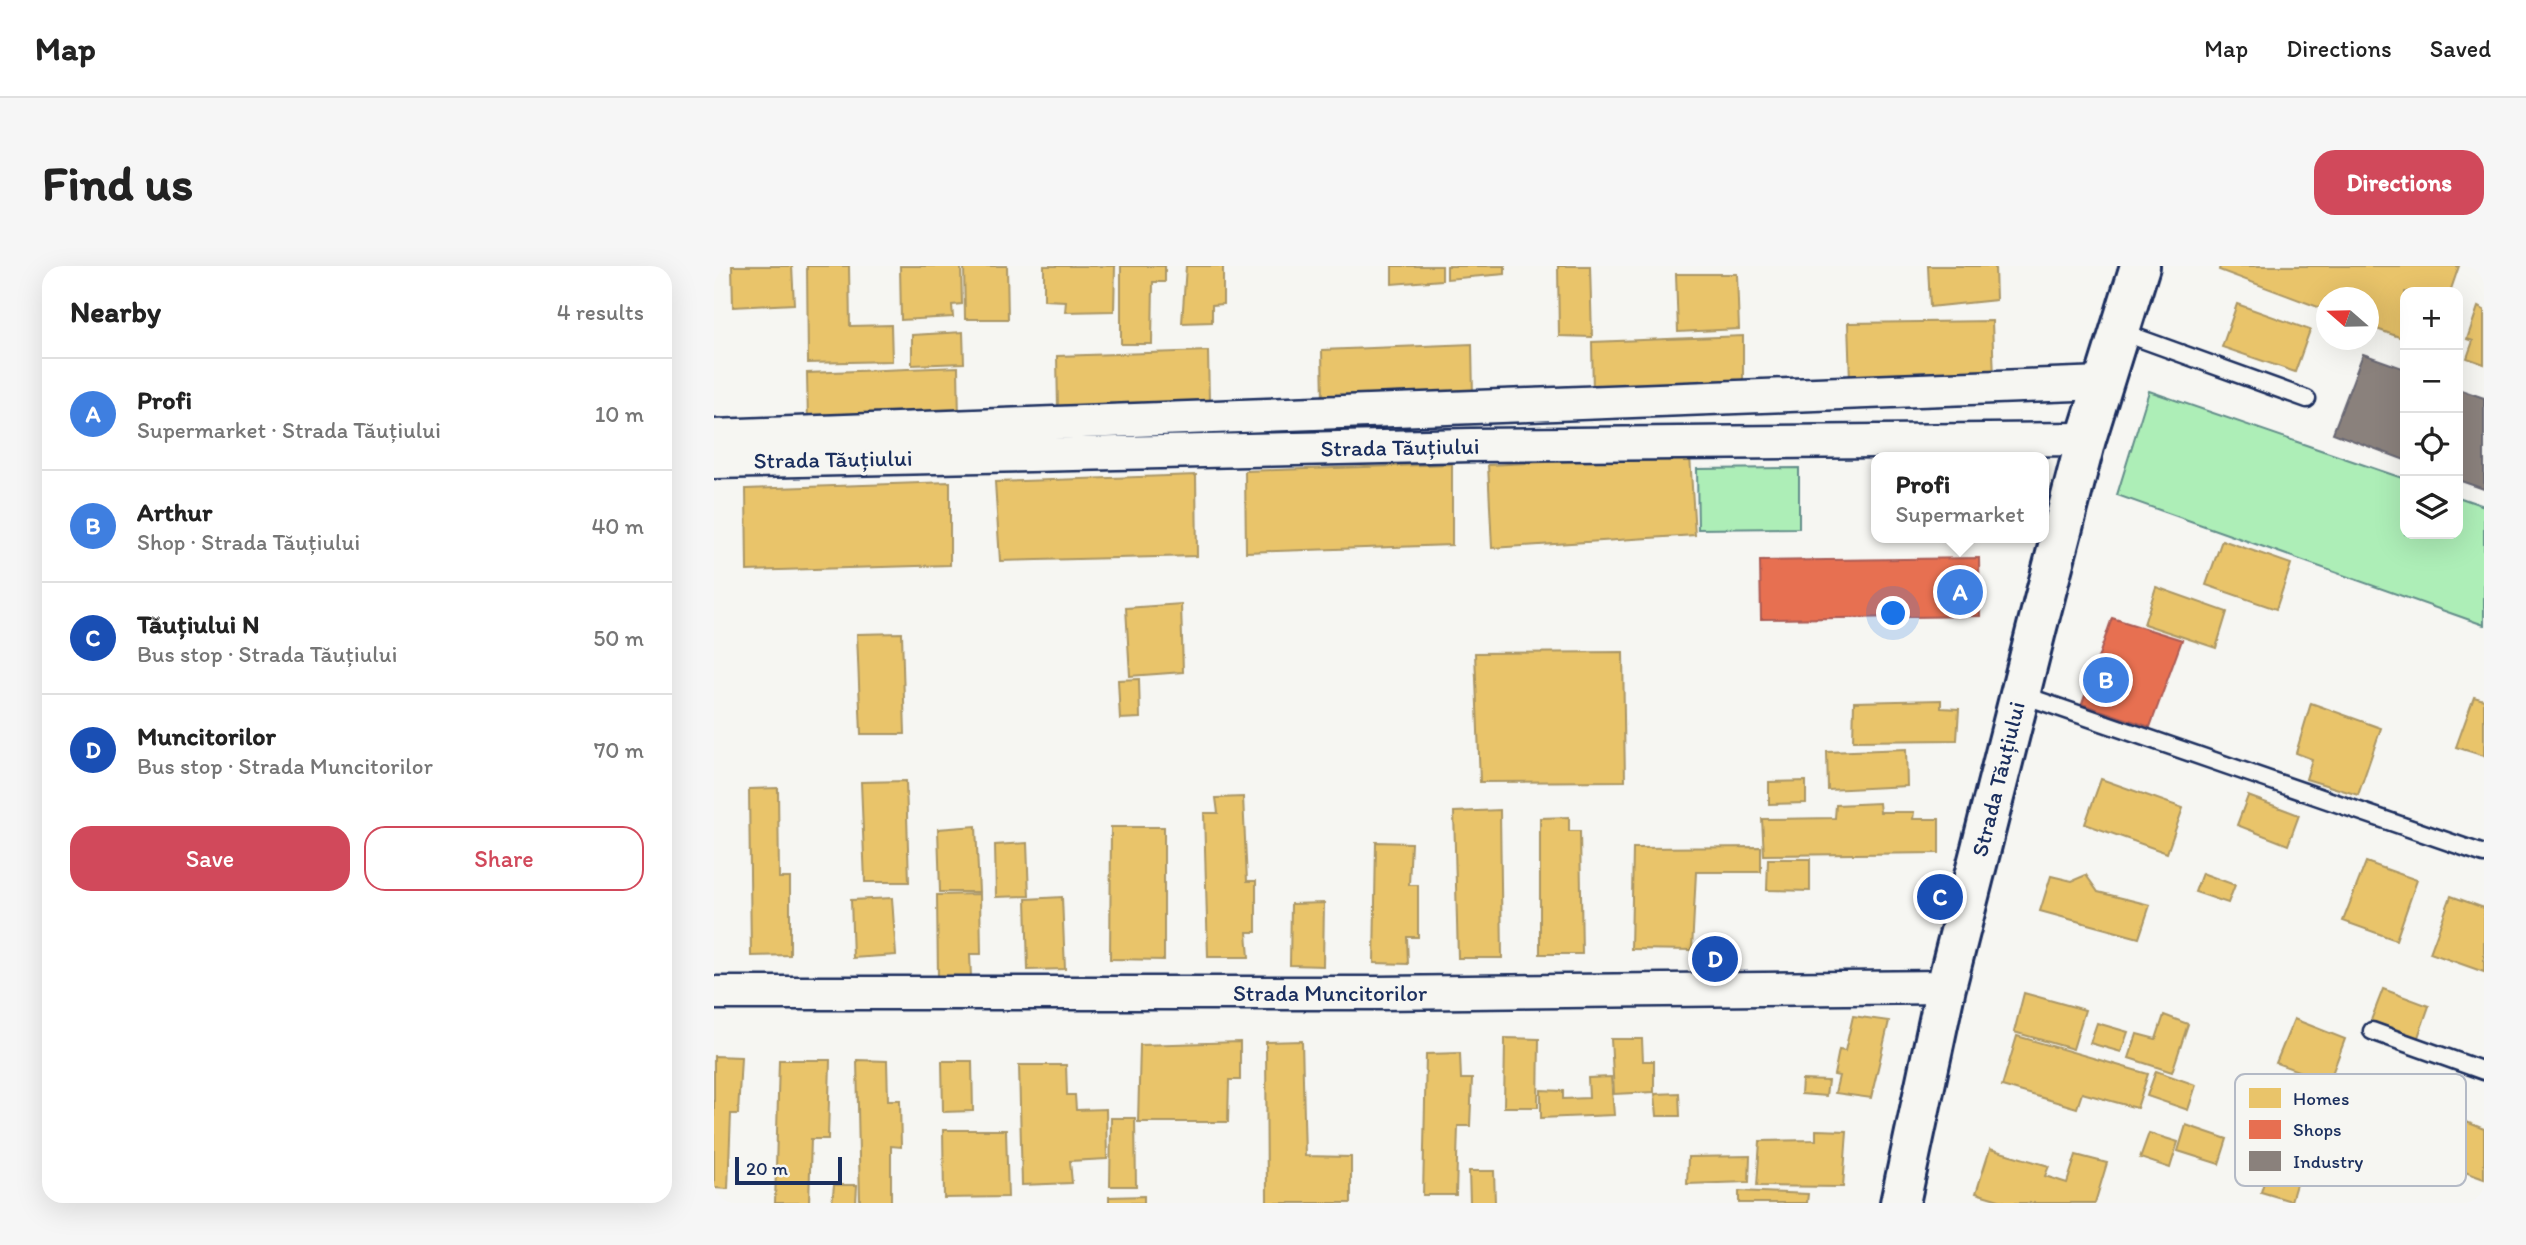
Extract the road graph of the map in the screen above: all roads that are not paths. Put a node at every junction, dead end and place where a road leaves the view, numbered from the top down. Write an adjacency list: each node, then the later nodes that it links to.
1 (2140, 266): 2 (main road, Strada Tăuțiului)
2 (2119, 331): 3 (main road, Strada Tăuțiului); 4 (lane)
3 (2103, 383): 5 (street); 6 (main road, Strada Tăuțiului)
4 (2307, 399)
5 (714, 436)
6 (2086, 439): 7 (street, Strada Tăuțiului); 8 (main road, Strada Tăuțiului)
7 (714, 461)
8 (2020, 694): 9 (lane); 10 (main road, Strada Tăuțiului)
9 (2484, 854)
10 (1946, 987): 11 (street, Strada Muncitorilor); 14 (main road, Strada Tăuțiului)
11 (714, 993)
12 (2372, 1031): 13 (lane)
13 (2484, 1071)
14 (1900, 1203)

